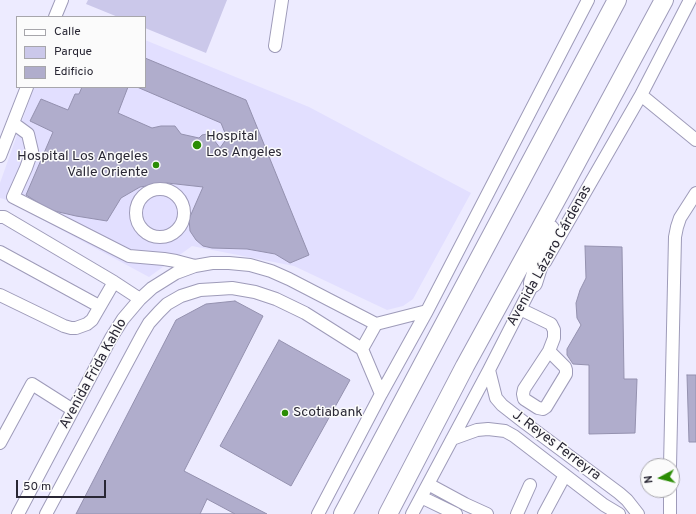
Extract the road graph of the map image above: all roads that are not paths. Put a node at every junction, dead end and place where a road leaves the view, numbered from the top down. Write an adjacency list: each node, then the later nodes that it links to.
1 (62, 0): 7 (street)
2 (282, 0): 8 (street)
3 (588, 0): 27 (street)
4 (617, 0): 46 (highway)
5 (664, 0): 14 (highway, Avenida Lázaro Cárdenas)
6 (690, 0): 10 (street, Avenida Lázaro Cárdenas)
7 (55, 16)
8 (275, 46)
9 (27, 88): 11 (street)
10 (641, 95): 12 (street); 22 (street, Avenida Lázaro Cárdenas)
11 (13, 123): 13 (street); 19 (street)
12 (696, 140)
13 (0, 156)
14 (560, 193): 22 (highway); 47 (highway, Avenida Lázaro Cárdenas)
15 (696, 193): 36 (street)
16 (0, 217): 21 (street)
17 (166, 236): 17 (street); 19 (street)
18 (0, 252): 25 (street)
19 (164, 258): 20 (street)
20 (195, 266): 24 (street, Avenida Frida Kahlo); 28 (street, Avenida Frida Kahlo)
21 (114, 282): 24 (street); 25 (street)
22 (533, 283): 26 (street, Avenida Lázaro Cárdenas)
23 (0, 295): 25 (street)
24 (140, 299): 33 (street, Avenida Frida Kahlo)
25 (100, 306)
26 (520, 309): 30 (street); 31 (street, Avenida Lázaro Cárdenas)
27 (427, 311): 28 (street); 32 (street)
28 (376, 324): 29 (street)
29 (362, 349): 32 (street); 44 (street, Avenida Frida Kahlo)
30 (550, 351)
31 (489, 370): 34 (street, Avenida Lázaro Cárdenas); 53 (street, J. Reyes Ferreyra)
32 (381, 394): 45 (street)
33 (73, 410): 35 (street); 43 (street, Avenida Frida Kahlo)
34 (452, 439): 37 (street, J. Reyes Ferreyra); 38 (street, Avenida Lázaro Cárdenas)
35 (0, 443)
36 (670, 458)
37 (565, 475): 51 (street); 52 (street, J. Reyes Ferreyra)
38 (428, 484): 40 (street, Avenida Lázaro Cárdenas); 49 (street)
39 (530, 485): 50 (street)
40 (421, 497): 42 (street); 48 (street, Avenida Lázaro Cárdenas)
41 (670, 498): 54 (street)
42 (453, 513)
43 (18, 514)
44 (46, 514)
45 (318, 514)
46 (343, 514)
47 (388, 514)
48 (412, 514)
49 (486, 514)
50 (517, 514)
51 (544, 514)
52 (619, 514)
53 (638, 514)
54 (670, 514)

